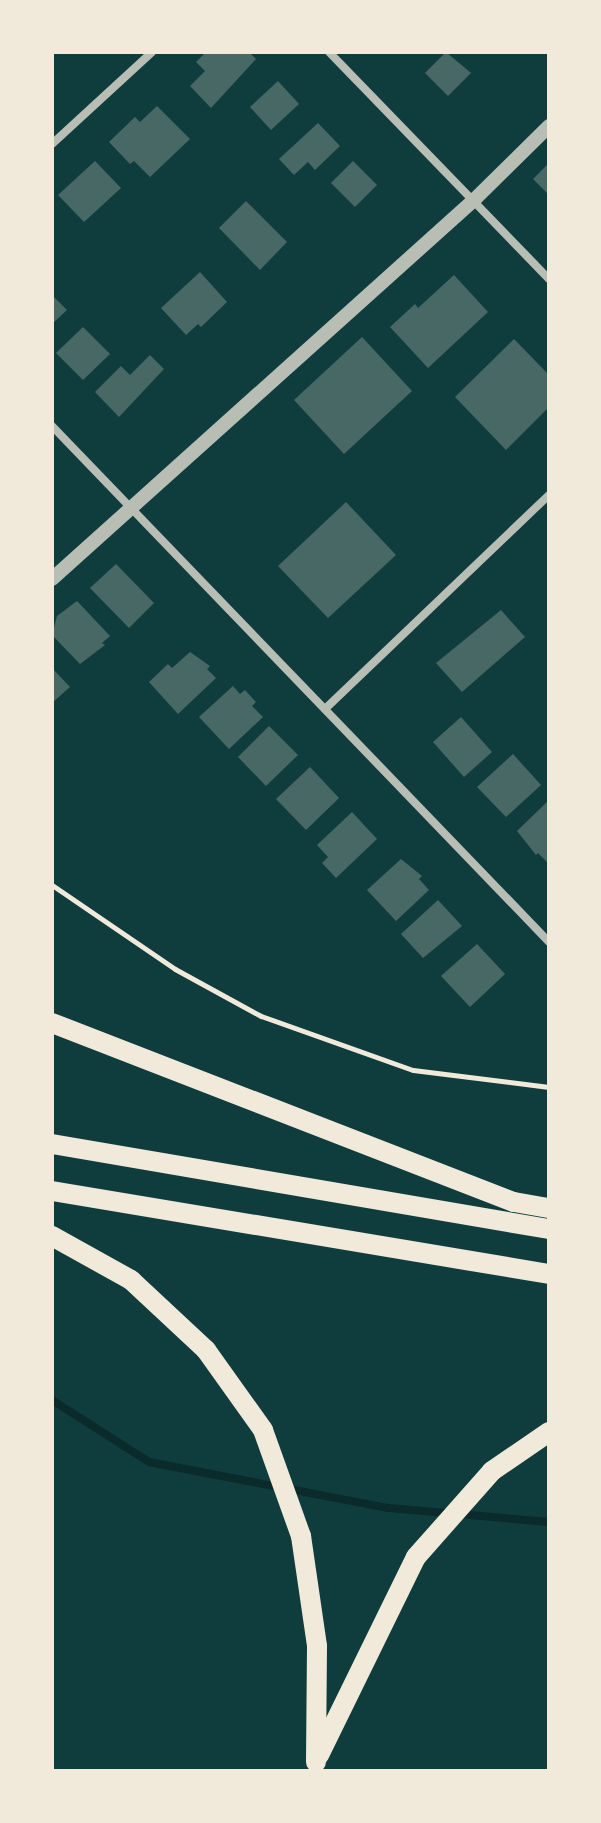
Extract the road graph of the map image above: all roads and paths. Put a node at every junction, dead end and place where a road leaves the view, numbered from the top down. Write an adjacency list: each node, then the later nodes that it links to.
1 (152, 52): 4 (street)
2 (329, 52): 5 (street)
3 (549, 126): 5 (street)
4 (52, 144)
5 (475, 199): 6 (street); 9 (street)
6 (549, 279)
7 (52, 426): 9 (street)
8 (549, 495): 11 (street)
9 (133, 508): 10 (street); 11 (street)
10 (52, 579)
11 (325, 709): 13 (street)
12 (52, 885): 15 (path)
13 (549, 942)
14 (52, 1023): 18 (highway)
15 (549, 1087)
16 (52, 1144): 19 (highway)
17 (52, 1191): 21 (highway)
18 (549, 1208)
19 (549, 1229)
20 (52, 1236): 23 (highway)
21 (549, 1274)
22 (549, 1432): 23 (highway)
23 (314, 1766)

